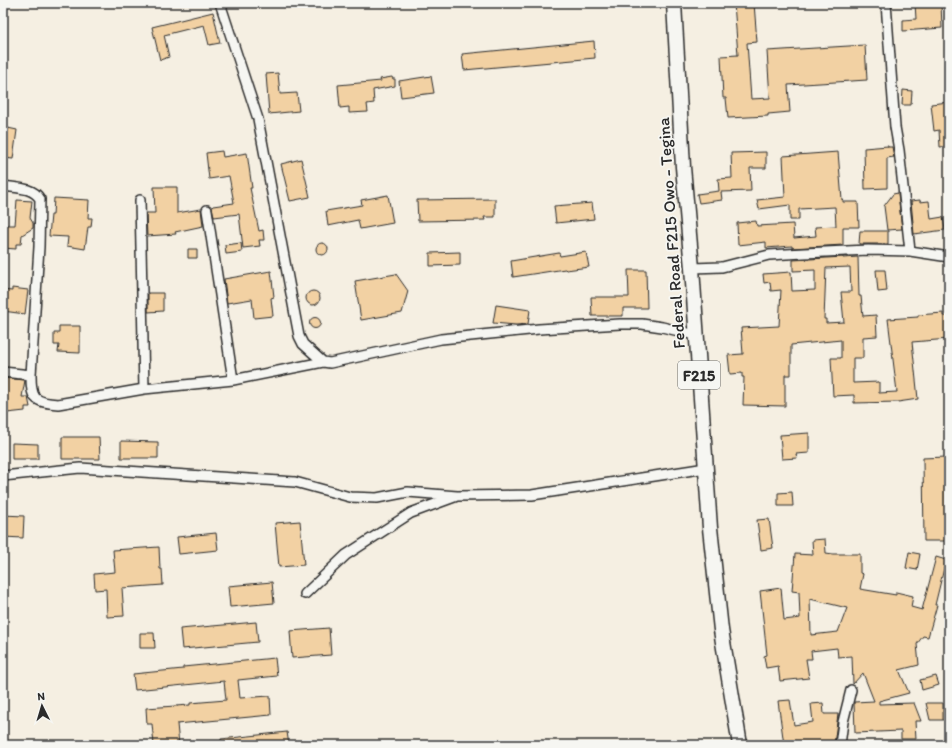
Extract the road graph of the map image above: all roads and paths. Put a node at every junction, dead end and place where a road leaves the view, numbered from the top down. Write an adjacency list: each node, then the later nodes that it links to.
1 (220, 3): 11 (street)
2 (674, 3): 9 (main road, Federal Road F215 Owo - Tegina / F215)
3 (886, 3): 7 (street)
4 (3, 186): 13 (street)
5 (140, 200): 15 (street)
6 (207, 210): 14 (street)
7 (910, 251): 8 (street); 9 (street)
8 (949, 257)
9 (692, 268): 10 (main road, Federal Road F215 Owo - Tegina / F215)
10 (696, 335): 11 (street); 16 (main road, Federal Road F215 Owo - Tegina / F215)
11 (323, 362): 14 (street)
12 (3, 372): 13 (street)
13 (31, 375): 15 (street)
14 (234, 380): 15 (street)
15 (144, 389)
16 (706, 468): 18 (street); 21 (main road, Federal Road F215 Owo - Tegina / F215)
17 (3, 476): 18 (street)
18 (457, 496): 19 (street)
19 (305, 594)
20 (851, 690): 22 (street)
21 (740, 745)
22 (840, 745)

